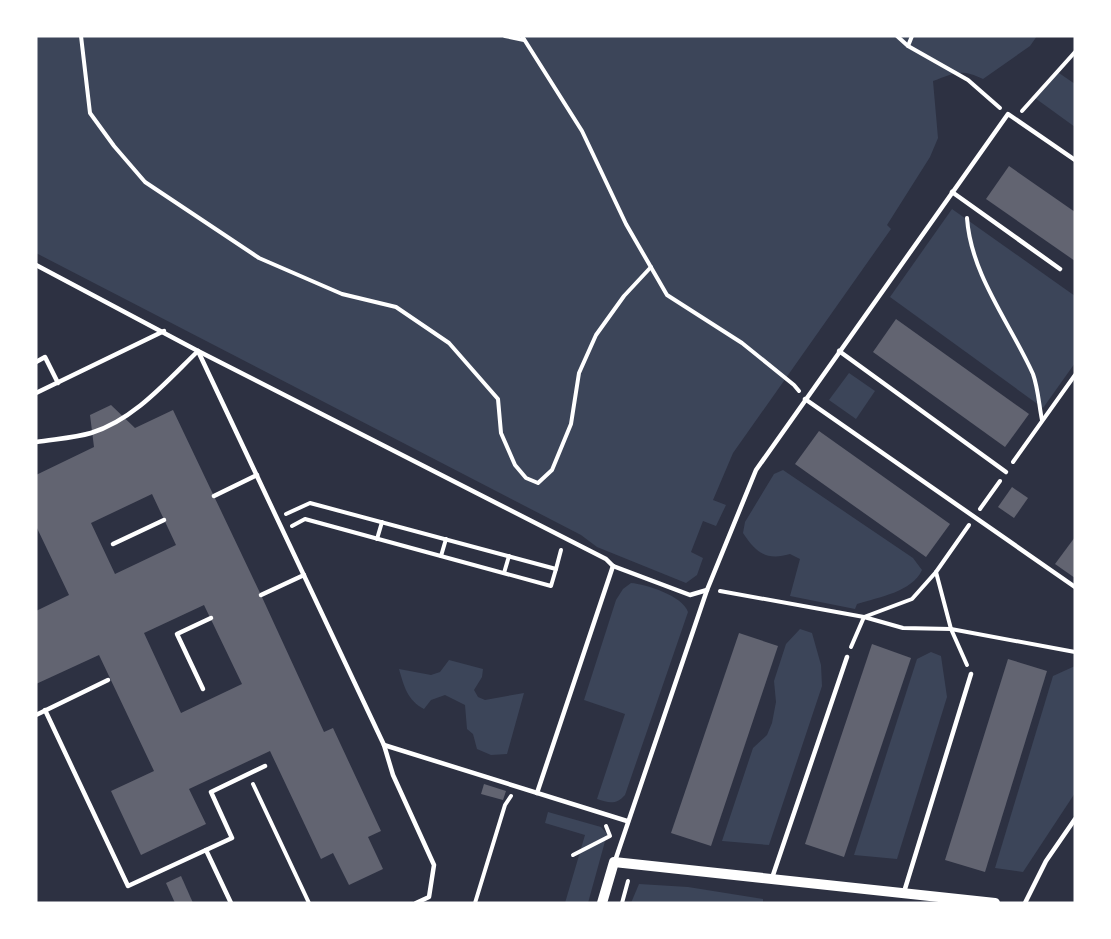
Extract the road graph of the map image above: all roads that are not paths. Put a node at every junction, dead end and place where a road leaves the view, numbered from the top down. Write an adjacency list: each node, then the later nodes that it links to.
1 (1075, 160): 2 (lane)
2 (952, 192): 4 (lane); 7 (lane)
3 (36, 265): 5 (lane)
4 (1060, 269)
5 (164, 331): 6 (lane); 9 (lane)
6 (198, 351): 12 (lane); 14 (lane); 18 (lane)
7 (838, 351): 11 (lane); 13 (lane)
8 (36, 362): 9 (lane)
9 (58, 383): 10 (lane)
10 (36, 393)
11 (805, 399): 20 (lane); 21 (lane)
12 (36, 442)
13 (1006, 472)
14 (257, 475): 15 (lane); 19 (lane)
15 (214, 496)
16 (164, 520): 17 (lane)
17 (113, 544)
18 (613, 566): 21 (lane); 32 (lane)
19 (304, 575): 22 (lane); 30 (lane)
20 (1075, 587)
21 (707, 590): 34 (lane)
22 (261, 595)
23 (211, 618): 27 (lane)
24 (847, 657): 37 (lane)
25 (971, 674): 38 (lane)
26 (108, 680): 28 (lane)
27 (203, 689)
28 (45, 710): 29 (lane); 35 (lane)
29 (36, 715)
30 (384, 745): 32 (lane); 40 (lane)
31 (265, 766): 35 (lane)
32 (537, 793): 34 (lane)
33 (1075, 819): 43 (lane)
34 (627, 821): 36 (lane)
35 (206, 850): 39 (lane)
36 (614, 862): 37 (street); 41 (street)
37 (772, 878): 38 (street)
38 (904, 892): 42 (street)
39 (231, 903)
40 (416, 903)
41 (602, 903)
42 (995, 903)
43 (1024, 903)

